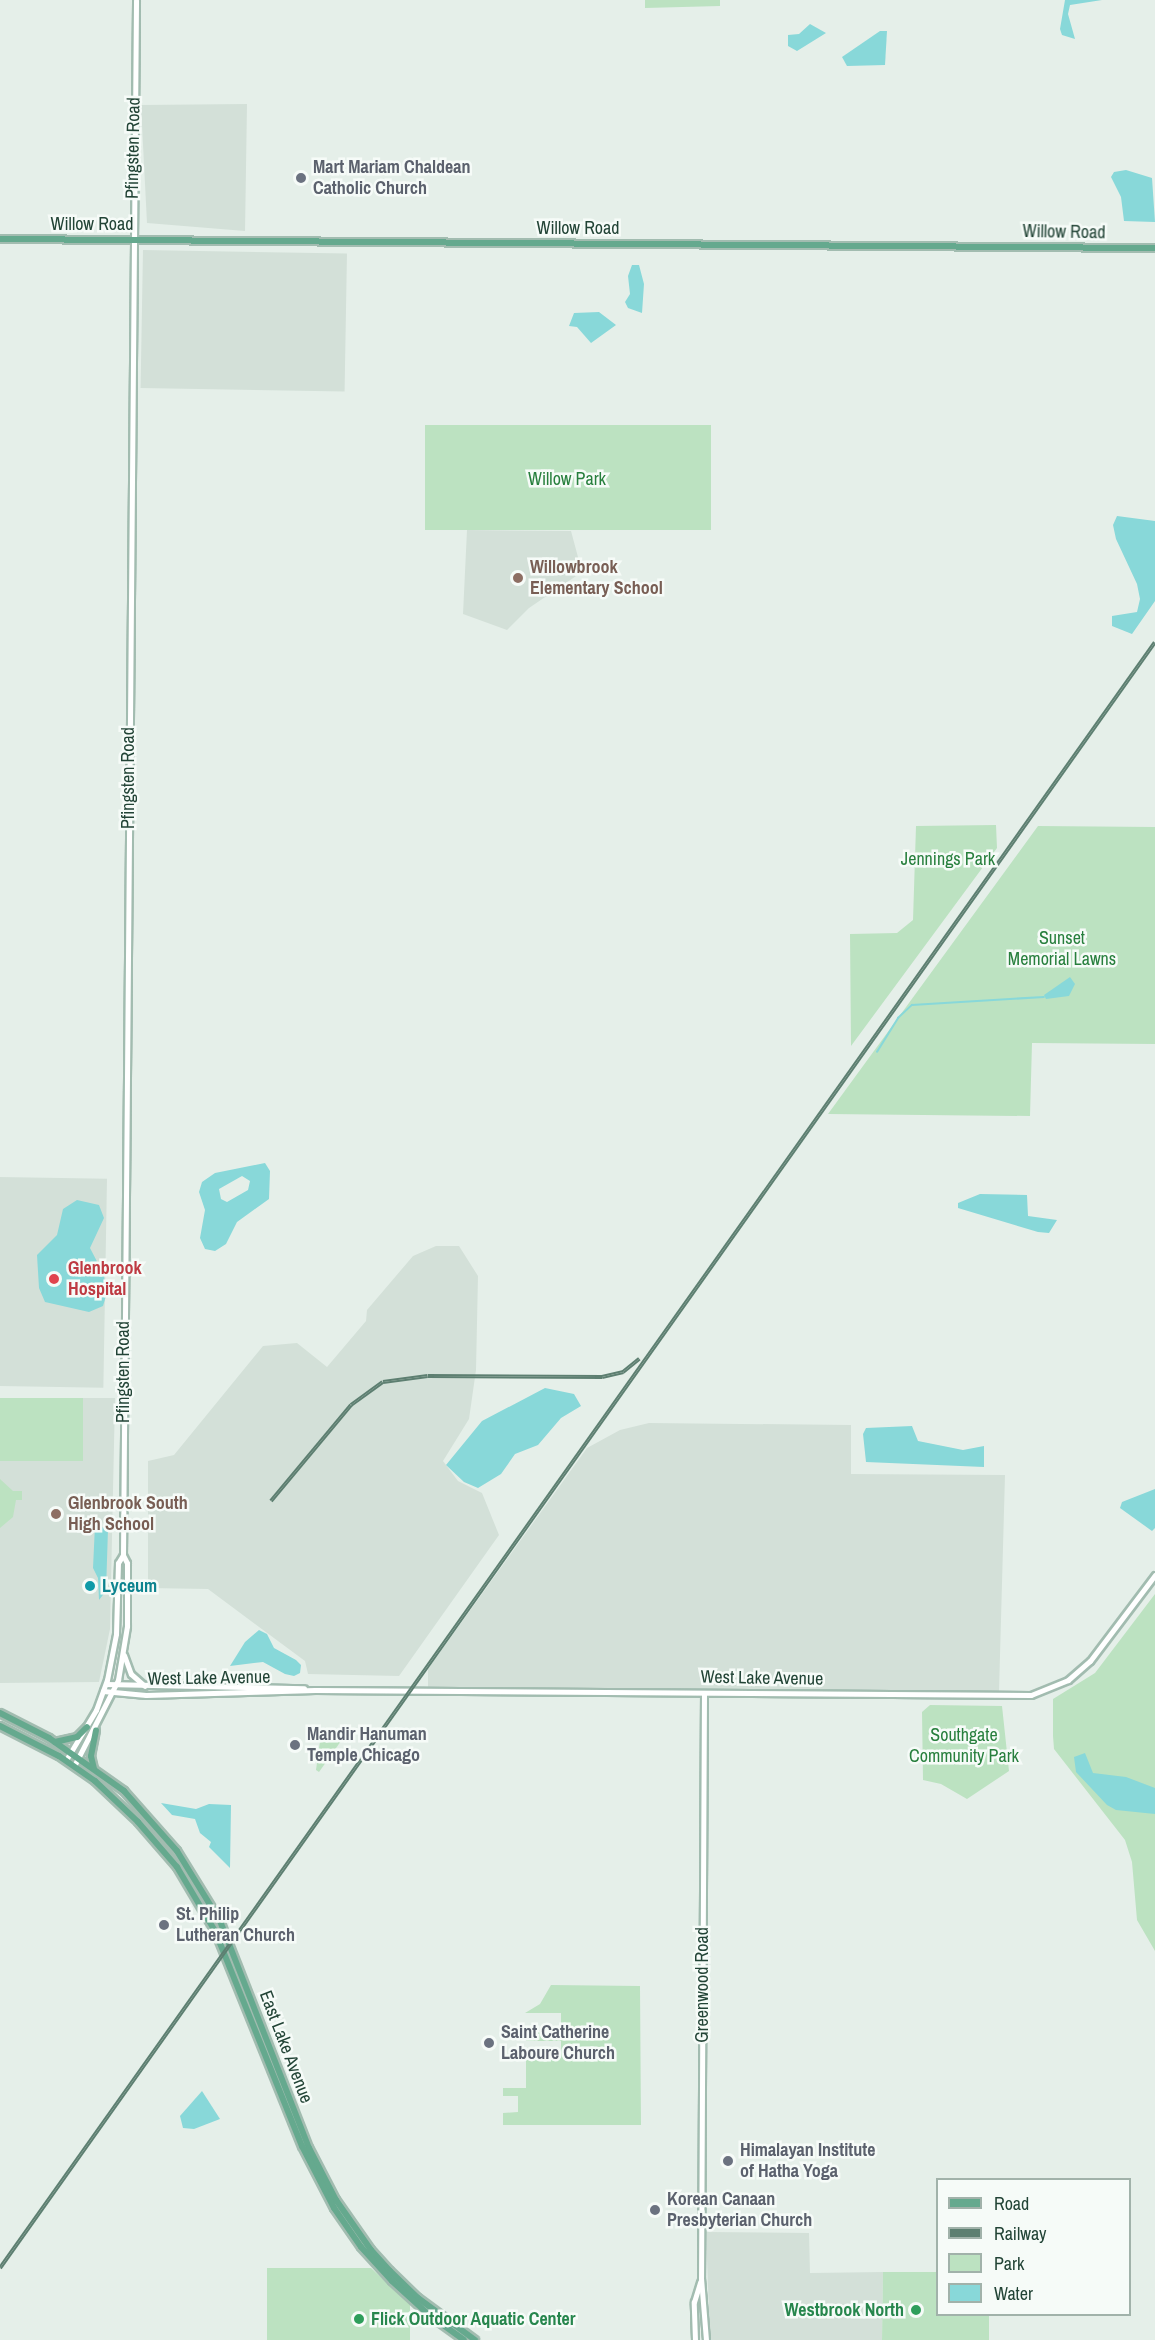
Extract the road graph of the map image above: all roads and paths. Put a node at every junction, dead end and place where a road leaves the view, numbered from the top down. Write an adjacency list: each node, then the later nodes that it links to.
1 (136, 0): 3 (main road, Pfingsten Road)
2 (0, 239): 3 (main road, Willow Road)
3 (132, 240): 4 (main road, Willow Road); 5 (main road, Pfingsten Road)
4 (1155, 248)
5 (123, 1555): 7 (main road, Pfingsten Road); 9 (main road, Pfingsten Road)
6 (1155, 1575): 13 (main road, West Lake Avenue)
7 (124, 1653): 8 (main road, Pfingsten Road); 10 (main road)
8 (116, 1685): 9 (main road, West Lake Avenue); 10 (main road, West Lake Avenue); 12 (main road, Pfingsten Road)
9 (104, 1687): 12 (main road, West Lake Avenue); 16 (main road, Pfingsten Road)
10 (146, 1687): 11 (main road, West Lake Avenue)
11 (315, 1690): 12 (main road, West Lake Avenue); 13 (main road, West Lake Avenue)
12 (113, 1692): 17 (main road, Pfingsten Road)
13 (704, 1692): 24 (main road, Greenwood Road)
14 (0, 1713): 18 (main road)
15 (0, 1726): 21 (main road)
16 (87, 1727): 18 (main road); 19 (main road, Pfingsten Road)
17 (96, 1730): 20 (main road, Pfingsten Road); 23 (main road)
18 (55, 1742): 19 (main road)
19 (71, 1753): 20 (main road); 21 (main road, Pfingsten Road)
20 (79, 1758): 22 (main road, Pfingsten Road); 23 (main road, East Lake Avenue)
21 (66, 1760): 22 (main road)
22 (74, 1766): 25 (main road, East Lake Avenue)
23 (94, 1769): 26 (main road, East Lake Avenue)
24 (701, 2278): 27 (main road, Greenwood Road); 28 (main road, Greenwood Road)
25 (464, 2340)
26 (475, 2340)
27 (695, 2340)
28 (706, 2340)

